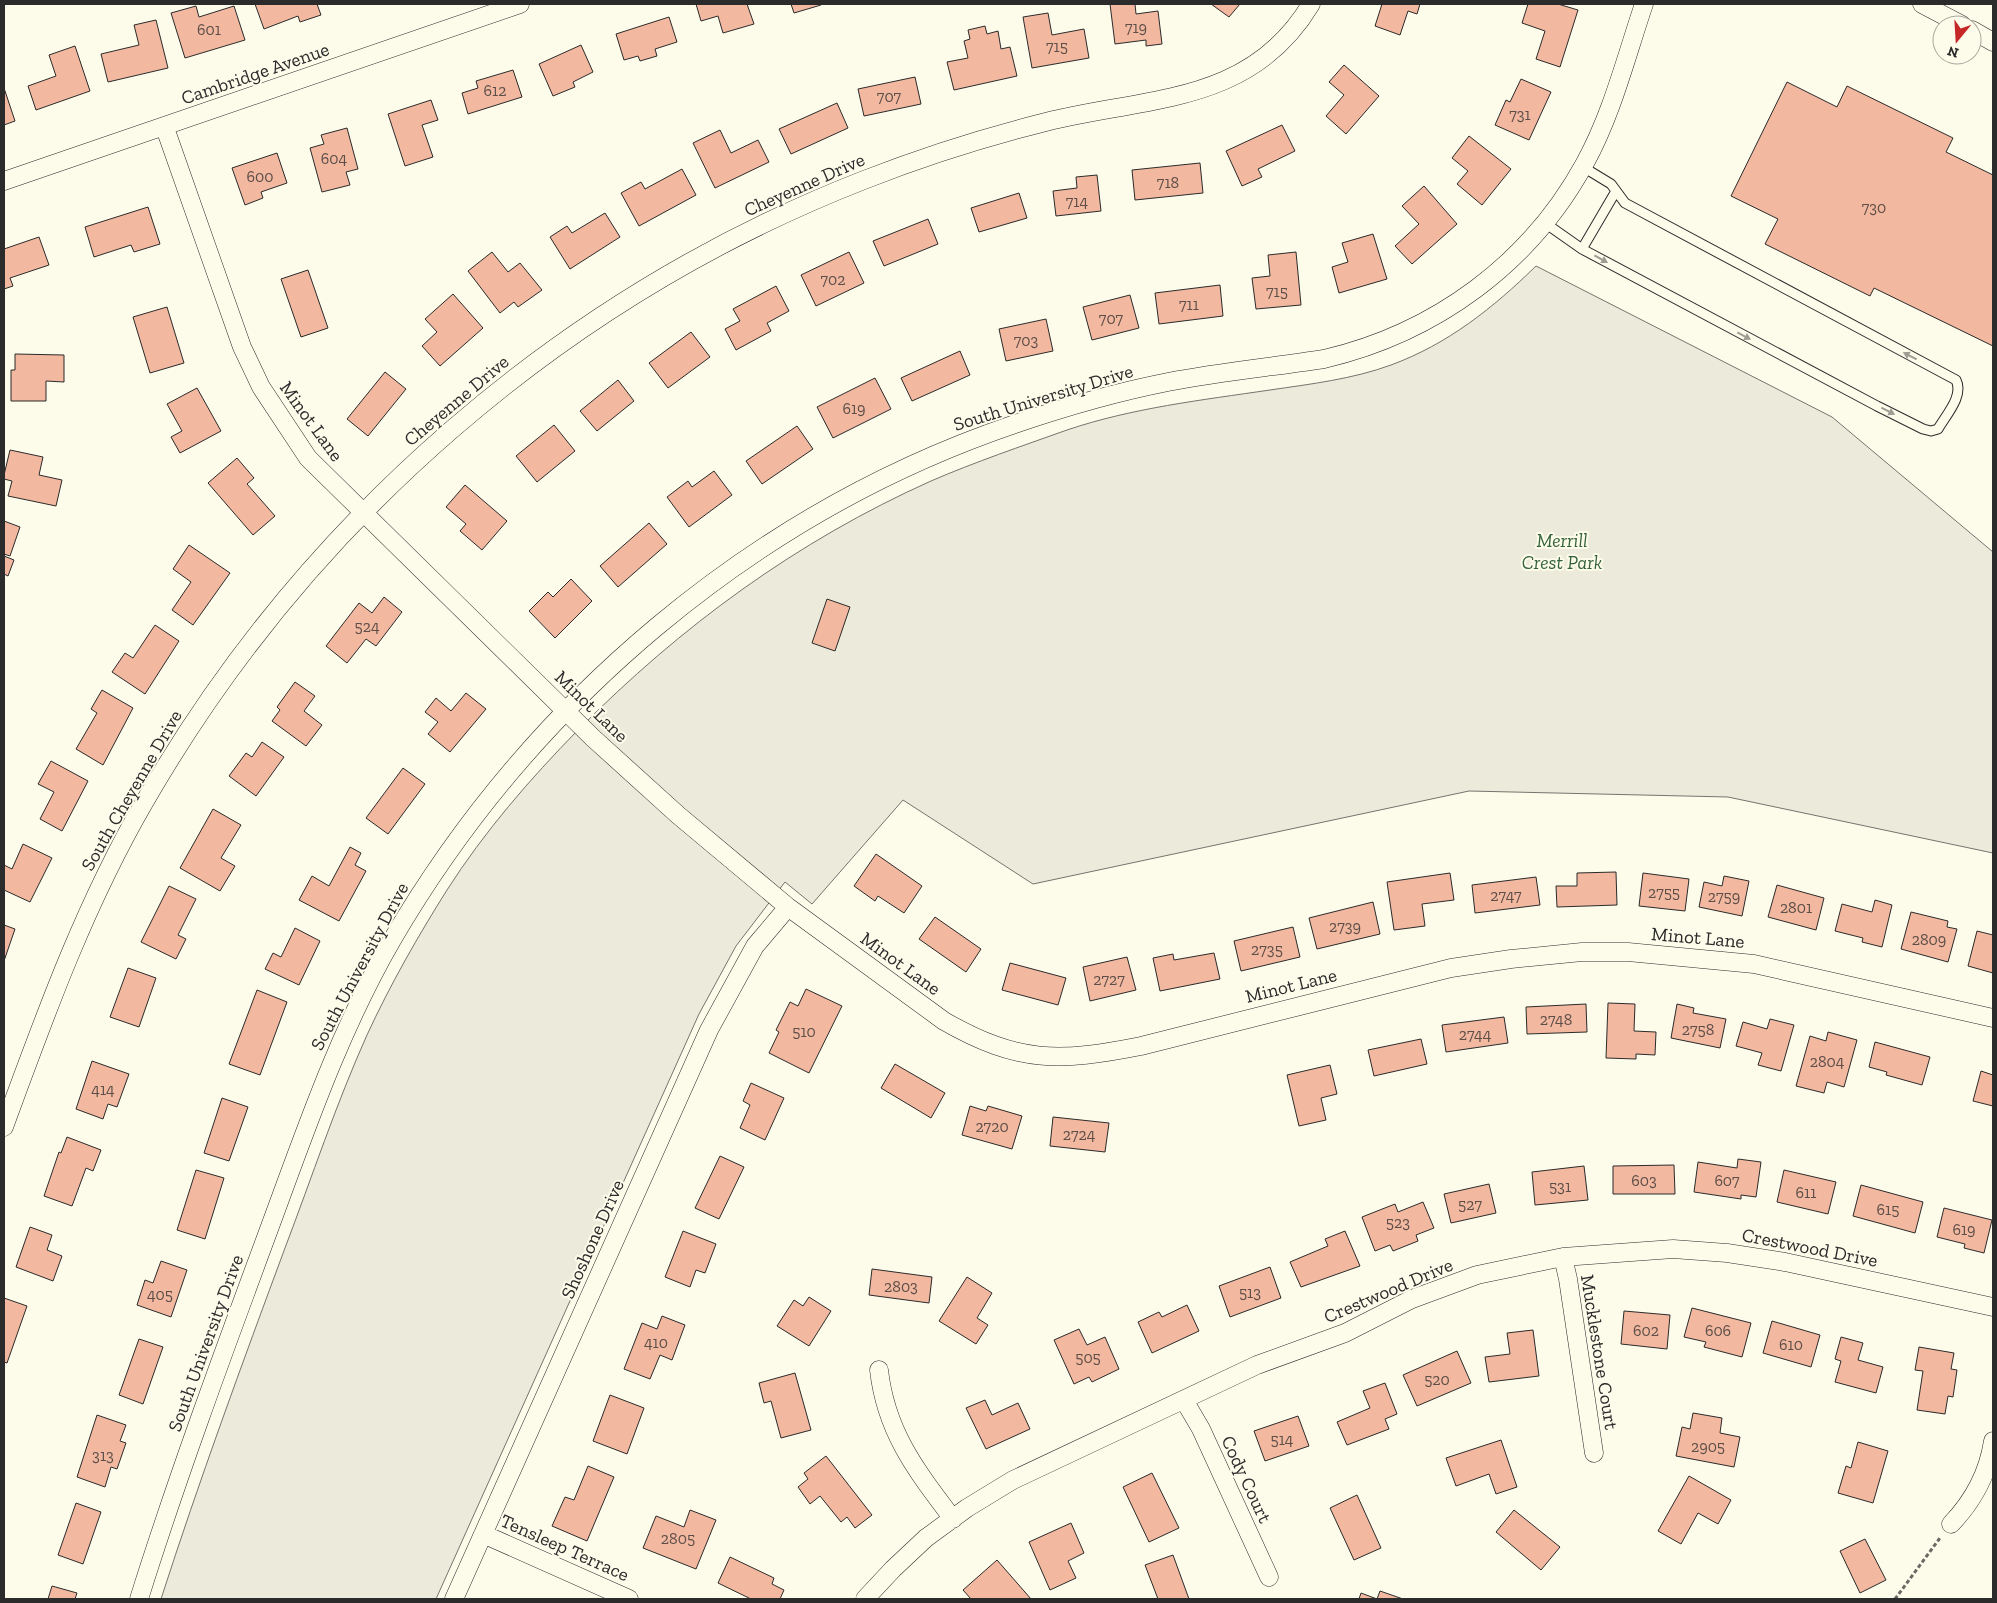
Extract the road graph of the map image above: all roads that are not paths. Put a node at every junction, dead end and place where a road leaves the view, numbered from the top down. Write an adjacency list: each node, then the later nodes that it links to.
1 (520, 4): 5 (street, Cambridge Avenue)
2 (1311, 4): 15 (street, Cheyenne Drive)
3 (1644, 4): 10 (street, South University Drive)
4 (1922, 4): 6 (street)
5 (470, 12): 9 (street, Cambridge Avenue)
6 (1943, 15)
7 (1982, 36): 8 (street)
8 (1993, 42)
9 (165, 128): 11 (street, Cambridge Avenue); 15 (street, Minot Lane)
10 (1583, 167): 12 (lane); 13 (street, South University Drive)
11 (4, 181)
12 (1616, 191): 14 (lane); 14 (lane, one-way to 12)
13 (1545, 223): 14 (lane); 16 (street, South University Drive)
14 (1582, 249)
15 (363, 513): 16 (street, Minot Lane); 19 (street, South Cheyenne Drive)
16 (567, 711): 17 (street, Minot Lane); 30 (street, South University Drive)
17 (788, 907): 18 (street, Minot Lane); 28 (street, Shoshone Drive)
18 (1993, 1018)
19 (4, 1127)
20 (1563, 1257): 21 (street, Crestwood Drive); 23 (street, Crestwood Drive); 25 (street, Mucklestone Court)
21 (1993, 1307)
22 (879, 1370): 26 (street)
23 (1184, 1400): 26 (street, Crestwood Drive); 29 (street, Cody Court)
24 (1993, 1441): 27 (street)
25 (1594, 1453)
26 (953, 1519): 33 (street, Crestwood Drive)
27 (1950, 1524)
28 (483, 1534): 31 (street, Shoshone Drive); 32 (street, Tensleep Terrace)
29 (1269, 1577)
30 (139, 1599)
31 (454, 1599)
32 (629, 1599)
33 (865, 1599)

